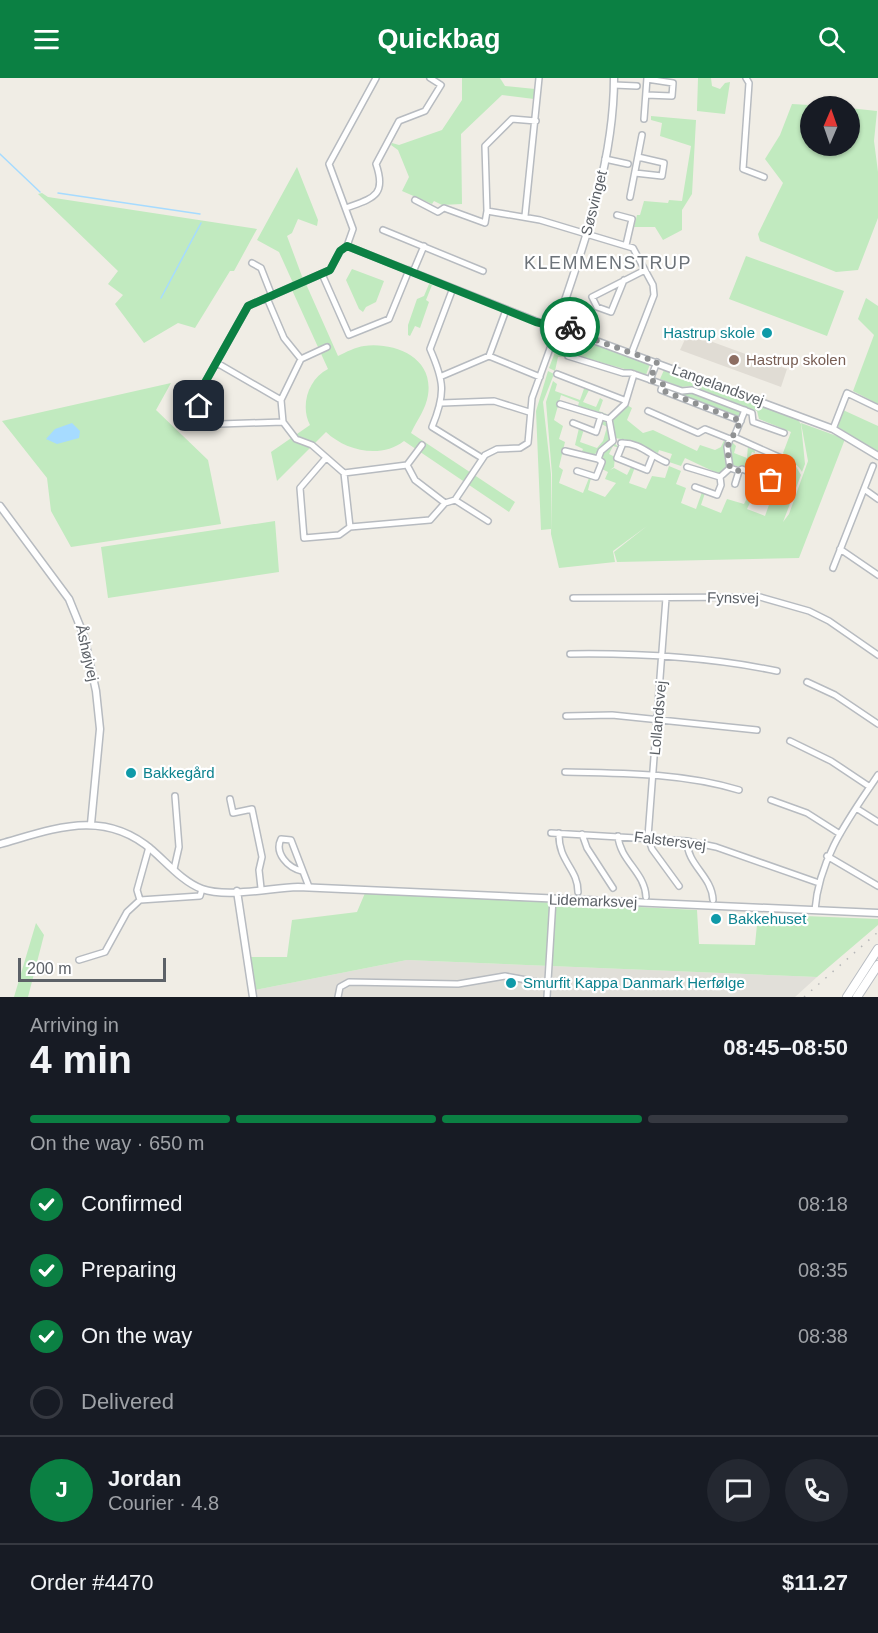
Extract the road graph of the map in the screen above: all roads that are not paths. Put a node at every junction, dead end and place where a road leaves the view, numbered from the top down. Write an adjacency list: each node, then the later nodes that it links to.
1 (376, 78): 19 (street)
2 (430, 78): 19 (street)
3 (539, 78): 10 (street)
4 (746, 78): 16 (street)
5 (647, 79): 8 (street); 8 (street)
6 (614, 82): 7 (street, Søsvinget); 13 (street, Søsvinget)
7 (637, 87)
8 (646, 95): 9 (street)
9 (644, 119)
10 (536, 121): 20 (street); 22 (street)
11 (642, 135): 12 (street)
12 (638, 157): 15 (street); 15 (street)
13 (605, 159): 14 (street, Søsvinget); 24 (street, Søsvinget)
14 (627, 164)
15 (635, 173): 17 (street)
16 (764, 177)
17 (630, 197)
18 (415, 200): 20 (street)
19 (346, 208): 26 (street)
20 (487, 212): 22 (street)
21 (617, 215): 25 (street, Søsvinget)
22 (525, 216): 24 (street)
23 (383, 230): 27 (street)
24 (588, 234): 25 (street); 37 (street, Søsvinget)
25 (626, 245): 30 (street)
26 (347, 246): 31 (street); 32 (street)
27 (424, 246): 29 (street); 31 (street)
28 (252, 263): 35 (street)
29 (483, 270)
30 (645, 270): 33 (street); 42 (street)
31 (411, 271): 32 (street); 34 (street)
32 (322, 274): 35 (street)
33 (624, 280): 33 (street)
34 (453, 288): 36 (street); 50 (street)
35 (270, 297): 45 (street); 47 (street)
36 (506, 310): 38 (street); 43 (street)
37 (561, 315): 38 (street); 39 (street)
38 (544, 324): 40 (street)
39 (570, 331): 40 (street); 42 (street, Langelandsvej)
40 (553, 340): 51 (street)
41 (327, 347): 45 (street)
42 (632, 352): 46 (street, Langelandsvej)
43 (489, 356): 50 (street); 51 (street)
44 (568, 356): 49 (street)
45 (301, 358): 54 (street)
46 (657, 362): 52 (street); 67 (street, Langelandsvej)
47 (217, 363): 54 (street); 65 (street)
48 (557, 374): 55 (street)
49 (634, 374): 52 (street); 55 (street)
50 (442, 376): 56 (street)
51 (540, 377): 61 (street)
52 (650, 380): 53 (street)
53 (663, 384): 59 (street); 64 (street)
54 (281, 400): 65 (street)
55 (624, 400): 63 (street)
56 (442, 403): 61 (street); 76 (street)
57 (560, 404): 62 (street)
58 (878, 408): 67 (street)
59 (745, 410): 64 (street); 68 (street)
60 (648, 411): 69 (street)
61 (529, 412): 76 (street)
62 (601, 416): 63 (street); 66 (street)
63 (609, 419): 70 (street)
64 (741, 421): 69 (street)
65 (283, 422): 78 (street)
66 (573, 423)
67 (833, 429): 75 (street, Langelandsvej)
68 (784, 433)
69 (732, 438): 77 (street); 84 (street)
70 (613, 441): 71 (street); 79 (street)
71 (622, 443): 74 (street); 74 (street)
72 (422, 445): 81 (street)
73 (565, 451): 79 (street)
74 (653, 455): 80 (street)
75 (878, 456)
76 (482, 458): 94 (street)
77 (781, 458)
78 (325, 459): 87 (street); 98 (street)
79 (598, 459): 85 (street)
80 (666, 462)
81 (407, 465): 87 (street); 95 (street)
82 (687, 466): 88 (street)
83 (873, 466): 92 (street)
84 (730, 468): 86 (street); 88 (street)
85 (577, 471)
86 (739, 471): 89 (street); 90 (street)
87 (344, 473): 98 (street)
88 (720, 477): 91 (street)
89 (735, 483)
90 (784, 486)
91 (695, 487)
92 (864, 489): 93 (street); 99 (street)
93 (878, 499)
94 (455, 500): 95 (street); 97 (street)
95 (445, 503): 98 (street)
96 (0, 506): 124 (street, Åshøjvej)
97 (488, 521)
98 (350, 526)
99 (840, 549): 100 (street); 101 (street)
100 (833, 568)
101 (878, 575)
102 (573, 598): 103 (street, Fynsvej)
103 (666, 598): 105 (street, Lollandsvej); 106 (street, Fynsvej)
104 (570, 654): 105 (street)
105 (663, 655): 107 (street); 110 (street, Lollandsvej)
106 (878, 655)
107 (777, 671)
108 (807, 682): 111 (street)
109 (566, 716): 110 (street)
110 (658, 719): 112 (street); 116 (street, Lollandsvej)
111 (878, 724)
112 (757, 730)
113 (790, 741): 117 (street)
114 (565, 772): 116 (street)
115 (878, 775): 117 (street)
116 (652, 776): 118 (street); 130 (street, Lollandsvej)
117 (870, 787): 122 (street)
118 (739, 790)
119 (174, 796): 135 (street)
120 (230, 799): 141 (street)
121 (771, 800): 128 (street)
122 (856, 808): 123 (street); 128 (street)
123 (878, 822)
124 (91, 824): 132 (street); 133 (street)
125 (551, 833): 126 (street, Falstersvej)
126 (559, 833): 127 (street, Falstersvej); 145 (street)
127 (582, 834): 129 (street, Falstersvej); 142 (street)
128 (840, 834): 134 (street)
129 (618, 836): 130 (street, Falstersvej); 146 (street)
130 (648, 837): 131 (street, Falstersvej); 138 (street)
131 (687, 841): 137 (street, Falstersvej); 149 (street)
132 (0, 844)
133 (149, 847): 135 (street); 148 (street)
134 (827, 856): 137 (street); 139 (street)
135 (174, 869): 143 (street)
136 (302, 871): 136 (street); 140 (street)
137 (819, 883): 150 (street)
138 (679, 886)
139 (878, 886)
140 (309, 887): 141 (street, Lidemarksvej); 147 (street, Lidemarksvej)
141 (261, 888): 144 (street, Lidemarksvej)
142 (613, 888)
143 (202, 889): 144 (street, Lidemarksvej); 148 (street)
144 (237, 891): 156 (street)
145 (578, 892)
146 (646, 897)
147 (553, 899): 150 (street, Lidemarksvej); 155 (street)
148 (140, 900): 153 (street)
149 (713, 900)
150 (815, 910): 151 (street, Lidemarksvej)
151 (878, 913)
152 (878, 949): 159 (main road)
153 (79, 960)
154 (878, 965): 160 (main road)
155 (548, 984): 157 (street); 158 (street)
156 (254, 997)
157 (338, 997)
158 (547, 997)
159 (847, 997)
160 (857, 997)

